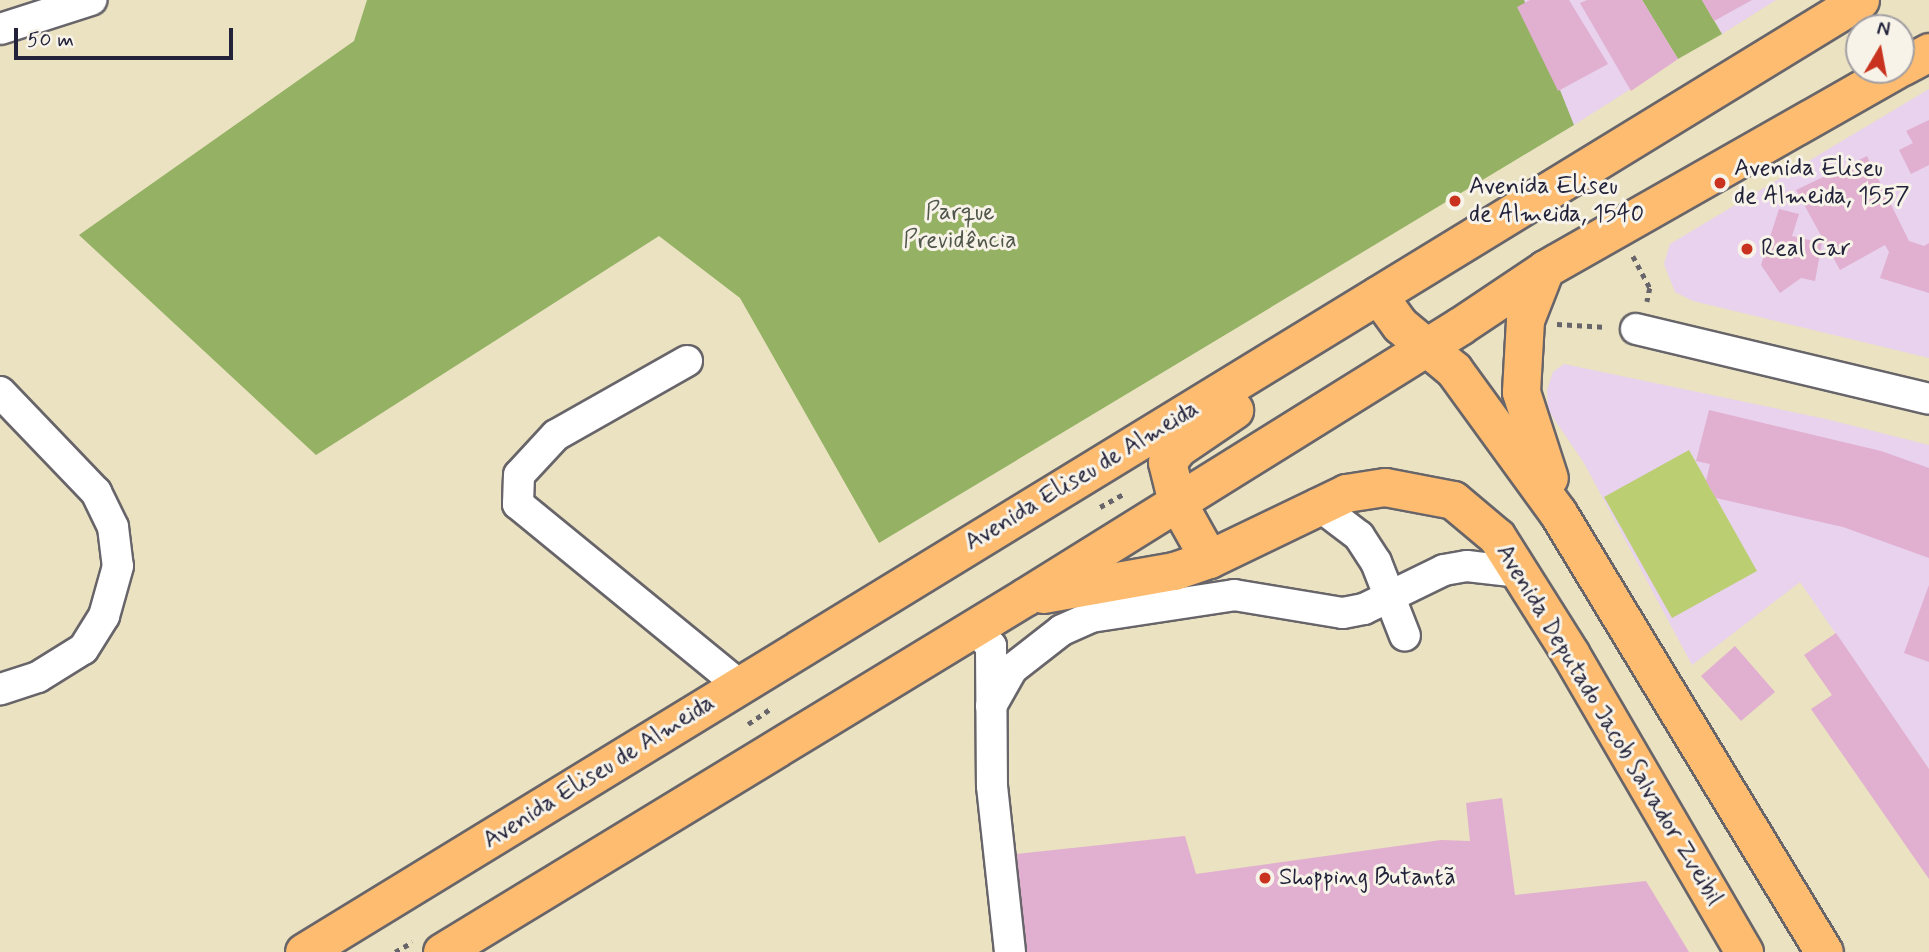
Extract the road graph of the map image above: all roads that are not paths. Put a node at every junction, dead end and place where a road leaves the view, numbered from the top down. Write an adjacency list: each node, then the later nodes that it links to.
1 (91, 0): 3 (street)
2 (1860, 0): 6 (main road, Avenida Eliseu de Almeida)
3 (0, 29)
4 (1870, 84): 5 (main road)
5 (1545, 269): 8 (main road); 15 (main road)
6 (1378, 295): 8 (main road); 10 (main road, Avenida Eliseu de Almeida)
7 (1636, 329): 12 (street)
8 (1425, 347): 13 (main road); 15 (main road)
9 (687, 361): 22 (street)
10 (1257, 369): 13 (main road); 22 (main road, Avenida Eliseu de Almeida)
11 (0, 392): 23 (street)
12 (1929, 399)
13 (1177, 502): 16 (main road); 19 (main road)
14 (1317, 503): 16 (main road, Avenida Deputado Jacob Salvador Zveibil); 17 (main road, Avenida Deputado Jacob Salvador Zveibil); 18 (street)
15 (1558, 513): 29 (main road)
16 (1209, 559): 19 (main road, Avenida Deputado Jacob Salvador Zveibil)
17 (1518, 572): 18 (street); 28 (main road, Avenida Deputado Jacob Salvador Zveibil)
18 (1389, 596): 21 (street); 24 (street)
19 (1025, 597): 20 (main road)
20 (974, 628): 24 (street); 26 (main road)
21 (1405, 636)
22 (739, 685): 25 (main road, Avenida Eliseu de Almeida)
23 (0, 689)
24 (990, 706): 27 (street)
25 (304, 952)
26 (442, 952)
27 (1010, 952)
28 (1744, 952)
29 (1824, 952)

